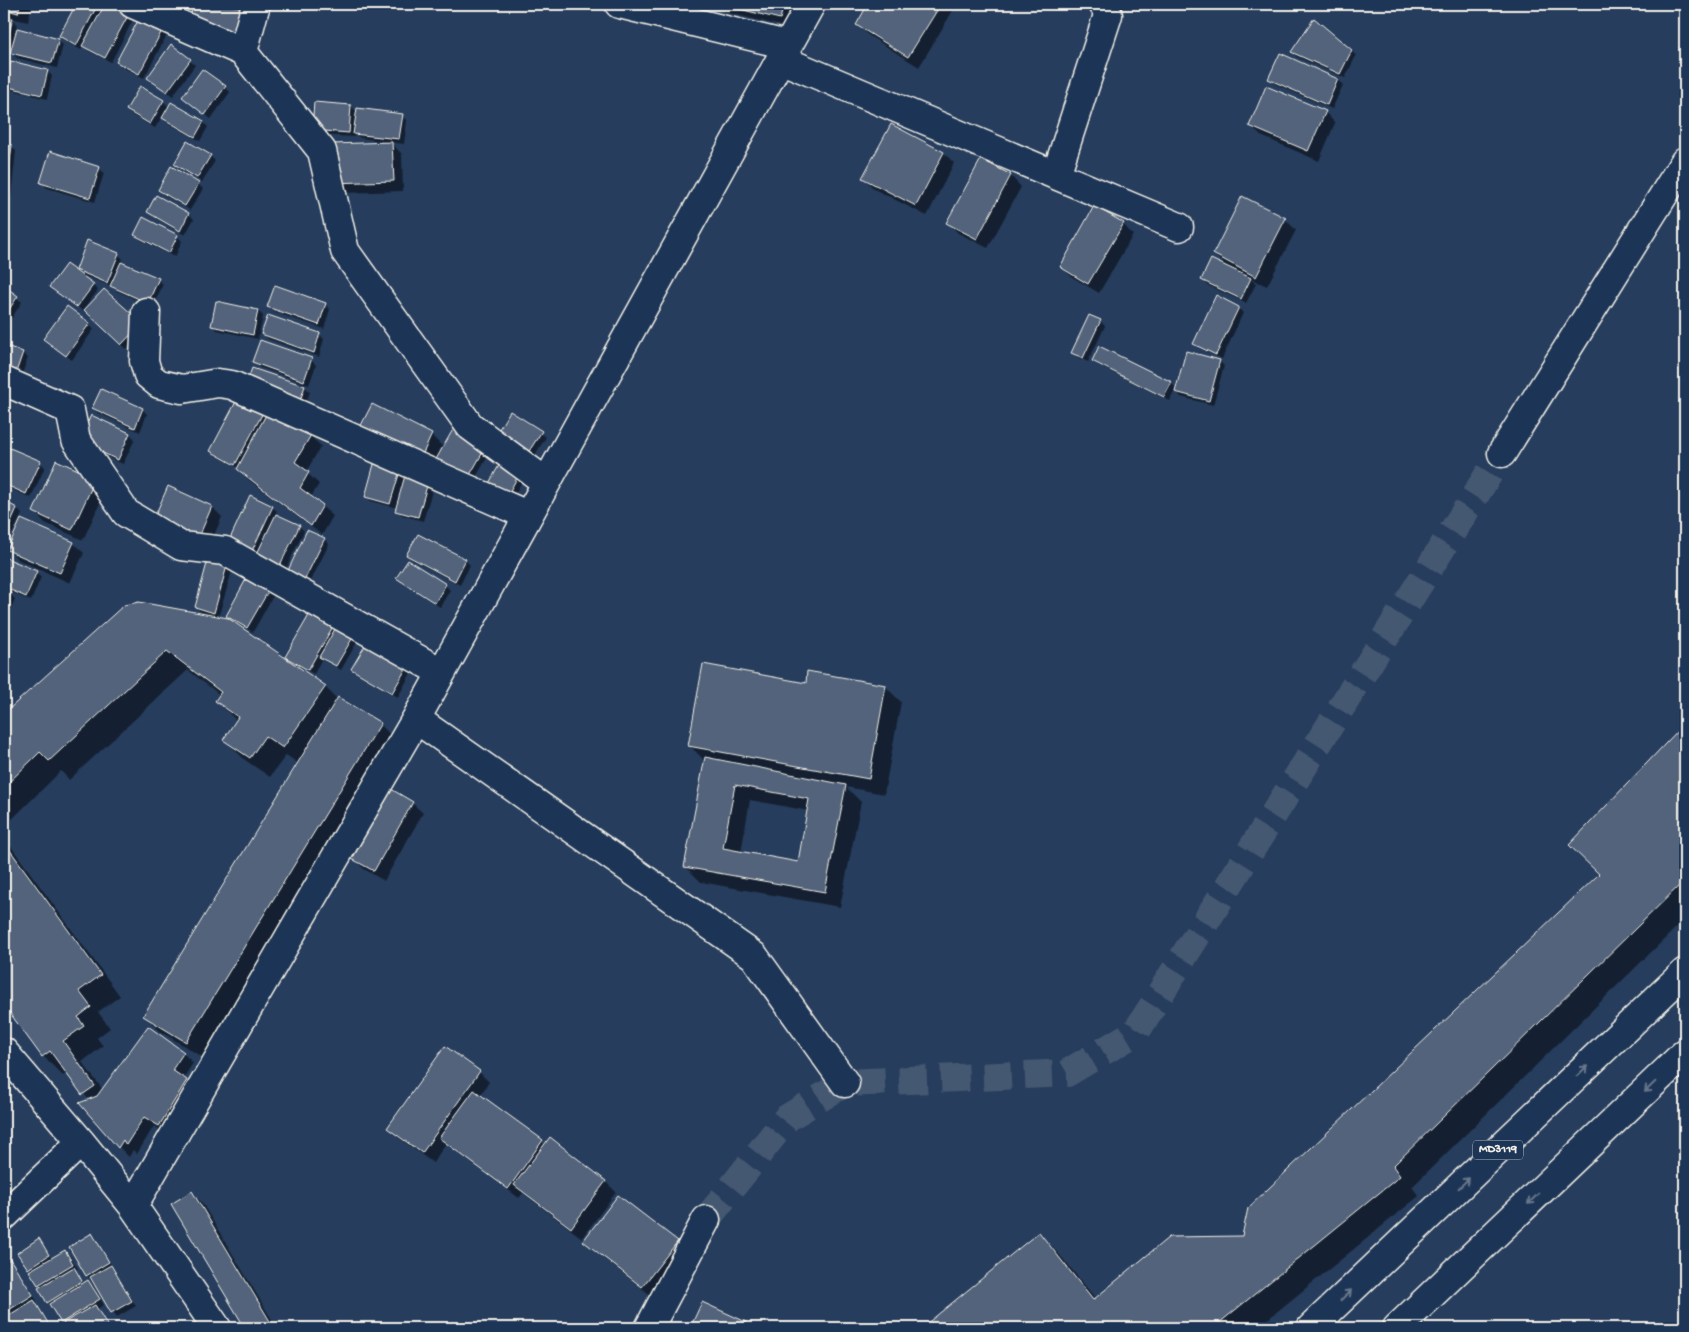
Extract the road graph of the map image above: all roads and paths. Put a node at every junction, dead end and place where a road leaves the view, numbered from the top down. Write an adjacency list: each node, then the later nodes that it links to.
1 (133, 4): 6 (street)
2 (256, 4): 6 (street)
3 (619, 4): 7 (street)
4 (811, 4): 7 (street)
5 (1102, 4): 9 (street)
6 (243, 52): 14 (street)
7 (784, 52): 9 (street); 14 (street)
8 (1685, 161): 13 (street)
9 (1056, 175): 10 (street)
10 (1179, 227)
11 (146, 312): 15 (street)
12 (4, 381): 16 (street)
13 (1502, 453)
14 (546, 482): 15 (street)
15 (527, 515): 16 (street)
16 (442, 672): 17 (street)
17 (416, 719): 21 (street); 23 (street)
18 (1685, 972): 28 (street, MD3119, one-way to 18)
19 (4, 1052): 22 (street)
20 (1685, 1053): 29 (street, one-way to 29)
21 (844, 1083)
22 (81, 1142): 23 (street); 24 (street)
23 (132, 1206): 26 (street)
24 (4, 1216)
25 (706, 1220): 27 (street)
26 (217, 1328)
27 (649, 1328)
28 (1311, 1328)
29 (1397, 1328)

